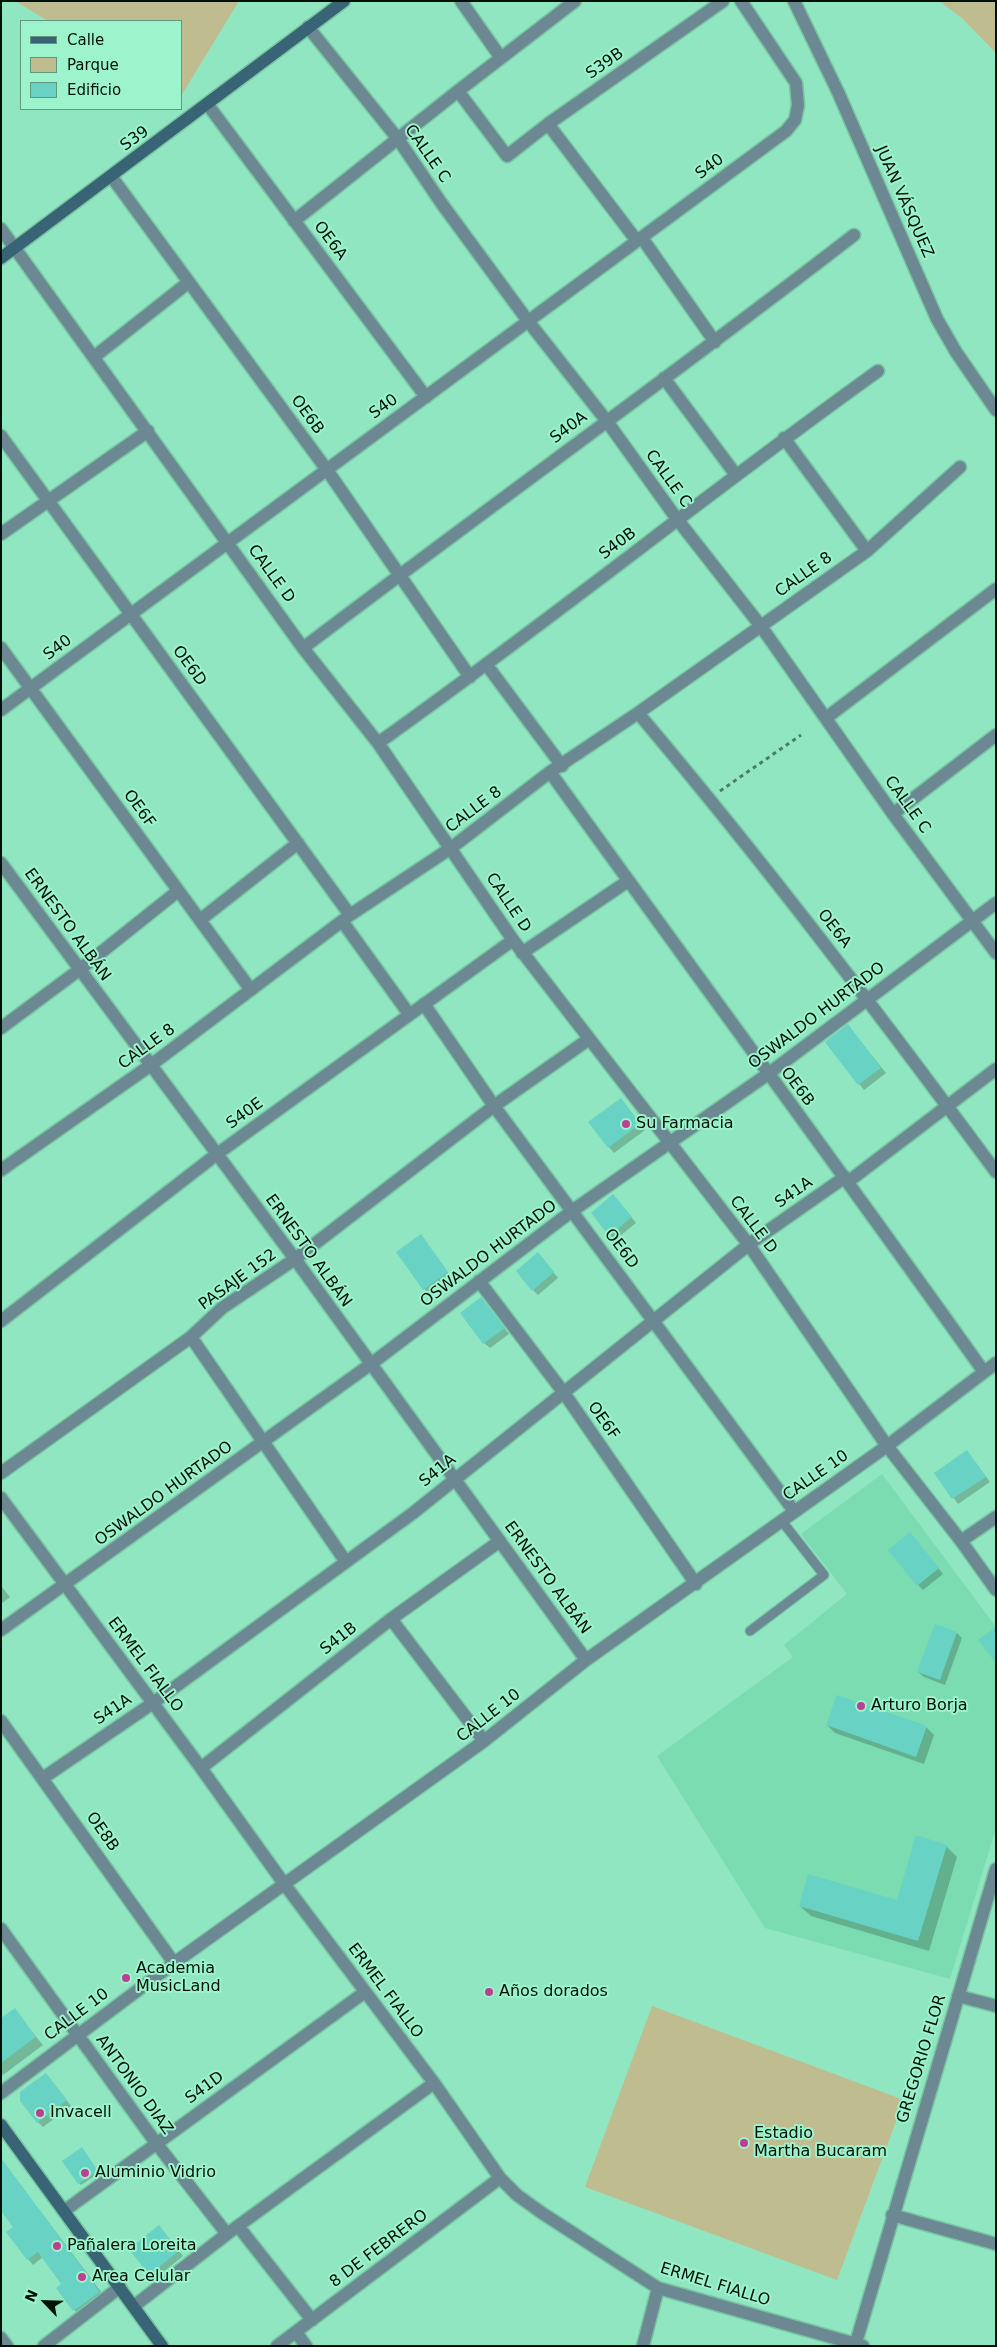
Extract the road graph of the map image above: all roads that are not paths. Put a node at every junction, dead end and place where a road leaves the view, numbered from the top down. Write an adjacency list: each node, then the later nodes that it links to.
1 (344, 1): 7 (street, S39)
2 (461, 1): 8 (street)
3 (575, 1): 8 (street)
4 (723, 1): 11 (street, S39B)
5 (740, 1): 17 (street, S40)
6 (794, 1): 27 (street, JUAN VÁSQUEZ)
7 (308, 27): 10 (street, S39); 12 (street, CALLE C)
8 (501, 58): 9 (street)
9 (458, 91): 11 (street, S39B); 12 (street)
10 (208, 105): 13 (street, S39); 14 (street, OE6A)
11 (548, 124): 17 (street)
12 (398, 139): 14 (street); 21 (street, CALLE C)
13 (112, 176): 18 (street, S39); 20 (street, OE6B)
14 (294, 221): 26 (street, OE6A)
15 (1, 228): 18 (street, CALLE D)
16 (854, 236): 22 (street, S40A)
17 (639, 240): 21 (street, S40); 22 (street)
18 (16, 247): 19 (street, S39); 23 (street, CALLE D)
19 (1, 258)
20 (189, 282): 23 (street); 33 (street, OE6B)
21 (528, 321): 26 (street, S40); 28 (street, CALLE C)
22 (715, 342): 25 (street, S40A)
23 (94, 357): 29 (street, CALLE D)
24 (878, 371): 31 (street, S40B)
25 (664, 378): 28 (street, S40A); 34 (street)
26 (426, 397): 33 (street, S40)
27 (996, 410)
28 (606, 420): 36 (street, CALLE C); 40 (street, S40A)
29 (148, 431): 35 (street); 38 (street, CALLE D)
30 (1, 436): 35 (street, OE6D)
31 (784, 438): 34 (street, S40B); 39 (street)
32 (960, 467): 39 (street, CALLE 8)
33 (326, 470): 38 (street, S40); 40 (street, OE6B)
34 (736, 475): 36 (street, S40B)
35 (49, 501): 37 (street); 42 (street, OE6D)
36 (677, 519): 43 (street, CALLE C); 46 (street, S40B)
37 (1, 534)
38 (228, 543): 42 (street, S40); 45 (street, CALLE D)
39 (867, 551): 43 (street, CALLE 8)
40 (398, 576): 45 (street, S40A); 47 (street, OE6B)
41 (996, 589): 51 (street)
42 (131, 614): 48 (street, S40); 57 (street, OE6D)
43 (760, 625): 50 (street, CALLE 8); 51 (street, CALLE C)
44 (1, 648): 48 (street, OE6F)
45 (303, 648): 53 (street, CALLE D)
46 (486, 664): 47 (street, S40B); 54 (street)
47 (470, 677): 53 (street, S40B)
48 (30, 688): 49 (street, S40); 61 (street, OE6F)
49 (1, 710)
50 (638, 713): 54 (street, CALLE 8); 71 (street, OE6A)
51 (826, 718): 56 (street, CALLE C)
52 (996, 735): 56 (street)
53 (378, 743): 58 (street, CALLE D)
54 (562, 766): 55 (street, CALLE 8)
55 (550, 772): 58 (street, CALLE 8); 60 (street, OE6B)
56 (893, 814): 65 (street, CALLE C)
57 (298, 844): 63 (street, OE6D); 64 (street)
58 (451, 848): 63 (street, CALLE 8); 66 (street, CALLE D)
59 (2, 866): 69 (street, ERNESTO ALBÁN)
60 (628, 880): 67 (street); 78 (street, OE6B)
61 (178, 891): 64 (street, OE6F); 69 (street)
62 (996, 903): 65 (street, OSWALDO HURTADO)
63 (346, 918): 70 (street, CALLE 8); 73 (street, OE6D)
64 (200, 920): 70 (street, OE6F)
65 (972, 921): 68 (street, CALLE C); 71 (street, OSWALDO HURTADO)
66 (513, 940): 67 (street, CALLE D); 72 (street, S40E)
67 (522, 953): 75 (street, CALLE D)
68 (996, 953)
69 (79, 970): 74 (street); 76 (street, ERNESTO ALBÁN)
70 (251, 990): 76 (street, CALLE 8)
71 (867, 998): 78 (street, OSWALDO HURTADO); 80 (street, OE6A)
72 (424, 1004): 73 (street, S40E); 79 (street, OE6D)
73 (409, 1014): 82 (street, S40E)
74 (1, 1028)
75 (589, 1039): 79 (street, PASAJE 152); 81 (street, CALLE D)
76 (151, 1065): 82 (street, ERNESTO ALBÁN); 83 (street, CALLE 8)
77 (996, 1069): 80 (street, S41A)
78 (768, 1074): 81 (street, OSWALDO HURTADO); 85 (street, OE6B)
79 (494, 1106): 86 (street, OE6D); 88 (street, PASAJE 152)
80 (947, 1106): 84 (street, OE6A); 85 (street, S41A)
81 (670, 1143): 86 (street, OSWALDO HURTADO); 87 (street, CALLE D)
82 (217, 1154): 88 (street, ERNESTO ALBÁN); 91 (street, S40E)
83 (1, 1170)
84 (996, 1172)
85 (847, 1179): 87 (street, S41A); 95 (street, OE6B)
86 (572, 1211): 89 (street, OSWALDO HURTADO); 90 (street, OE6D)
87 (749, 1245): 90 (street, S41A); 98 (street, CALLE D)
88 (295, 1259): 92 (street, PASAJE 152); 94 (street, ERNESTO ALBÁN)
89 (479, 1281): 94 (street, OSWALDO HURTADO); 96 (street, OE6F)
90 (653, 1320): 96 (street, S41A); 102 (street, OE6D)
91 (1, 1321)
92 (191, 1337): 97 (street); 99 (street, PASAJE 152)
93 (996, 1363): 95 (street, CALLE 10)
94 (371, 1364): 97 (street, OSWALDO HURTADO); 100 (street, ERNESTO ALBÁN)
95 (984, 1372): 98 (street, CALLE 10)
96 (564, 1393): 100 (street, S41A); 108 (street, OE6F)
97 (264, 1442): 107 (street); 109 (street, OSWALDO HURTADO)
98 (888, 1446): 102 (street, CALLE 10); 106 (street, CALLE D)
99 (1, 1473)
100 (453, 1479): 105 (street, ERNESTO ALBÁN); 107 (street, S41A)
101 (1, 1498): 109 (street, ERMEL FIALLO)
102 (794, 1511): 104 (street, CALLE 10)
103 (996, 1517): 106 (street)
104 (781, 1520): 108 (street, CALLE 10); 113 (lane)
105 (500, 1541): 111 (street, S41B); 114 (street, ERNESTO ALBÁN)
106 (961, 1541): 110 (street, CALLE D)
107 (346, 1562): 115 (street, S41A)
108 (696, 1584): 114 (street, CALLE 10)
109 (65, 1585): 112 (street, OSWALDO HURTADO); 115 (street, ERMEL FIALLO)
110 (996, 1590)
111 (391, 1619): 117 (street); 118 (street, S41B)
112 (1, 1630)
113 (750, 1631)
114 (586, 1660): 117 (street, CALLE 10)
115 (152, 1703): 118 (street, ERMEL FIALLO); 119 (street, S41A)
116 (3, 1727): 119 (street, OE8B)
117 (484, 1742): 121 (street, CALLE 10)
118 (201, 1768): 121 (street, ERMEL FIALLO)
119 (43, 1778): 123 (street, OE8B)
120 (996, 1869): 125 (street, GREGORIO FLOR)
121 (285, 1885): 123 (street, CALLE 10); 124 (street, ERMEL FIALLO)
122 (1, 1929): 127 (street, ANTONIO DIAZ)
123 (174, 1963): 127 (street, CALLE 10)
124 (365, 1992): 128 (street, ERMEL FIALLO); 131 (street, S41D)
125 (958, 1996): 126 (street); 134 (street, GREGORIO FLOR)
126 (996, 2006)
127 (77, 2035): 129 (street, CALLE 10); 131 (street, ANTONIO DIAZ)
128 (434, 2083): 132 (street, ERMEL FIALLO); 135 (street)
129 (1, 2093)
130 (1, 2125): 133 (street)
131 (156, 2143): 133 (street, S41D); 135 (street, ANTONIO DIAZ)
132 (500, 2178): 138 (street, ERMEL FIALLO); 140 (street, 8 DE FEBRERO)
133 (64, 2211): 137 (street)
134 (892, 2215): 136 (street); 143 (street, GREGORIO FLOR)
135 (233, 2230): 139 (street); 140 (street, ANTONIO DIAZ)
136 (996, 2244)
137 (120, 2287): 139 (street); 145 (street)
138 (658, 2288): 143 (street, ERMEL FIALLO); 149 (street)
139 (134, 2306): 146 (street)
140 (312, 2320): 141 (street, 8 DE FEBRERO)
141 (296, 2332): 147 (street, 8 DE FEBRERO); 148 (street)
142 (1, 2338): 144 (street)
143 (858, 2345)
144 (7, 2346)
145 (44, 2346)
146 (162, 2346)
147 (277, 2346)
148 (306, 2346)
149 (644, 2346)

